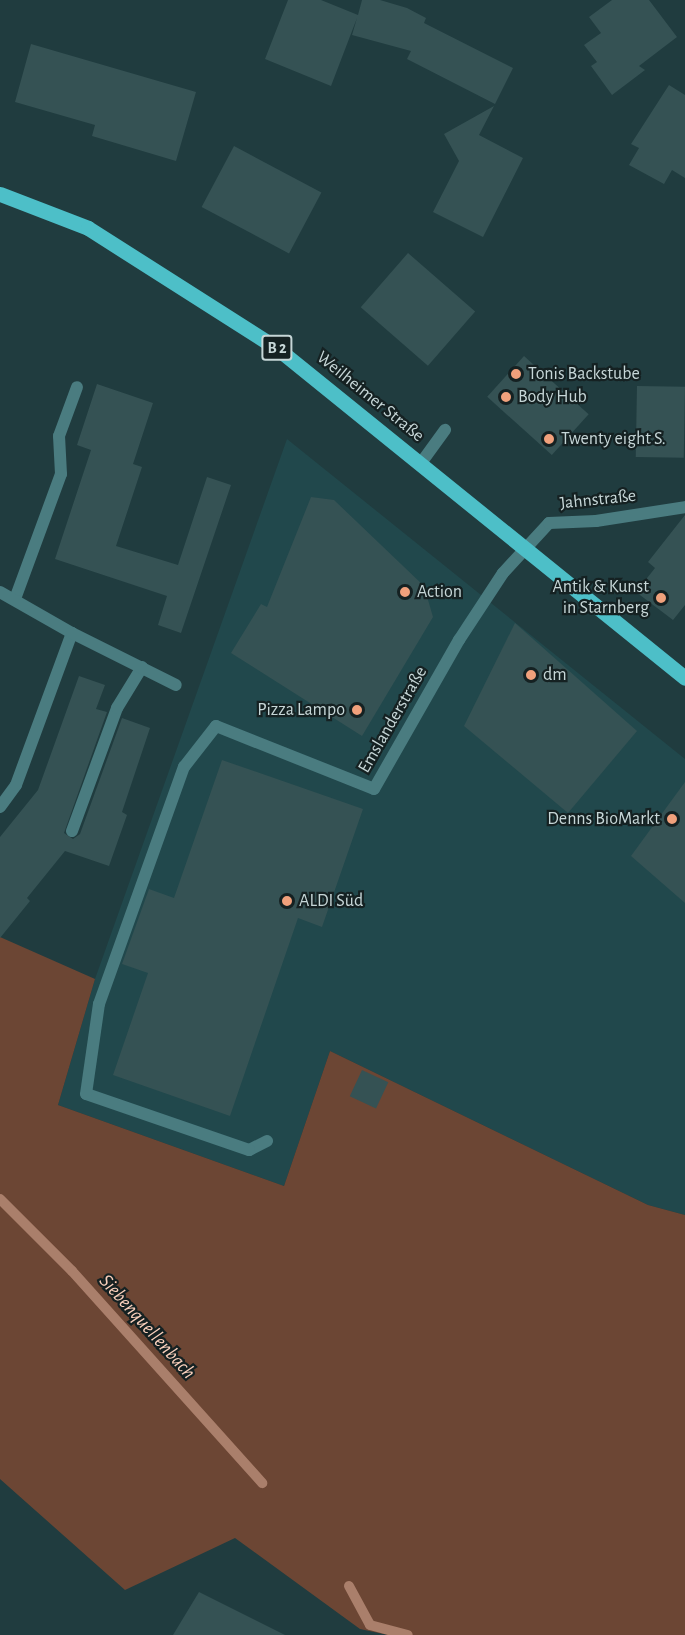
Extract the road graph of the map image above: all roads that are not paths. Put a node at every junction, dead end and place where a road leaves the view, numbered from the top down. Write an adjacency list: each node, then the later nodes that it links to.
1 (0, 195): 4 (main road, Weilheimer Straße / B 2)
2 (77, 387): 8 (street)
3 (445, 430): 4 (street)
4 (421, 463): 6 (main road, Weilheimer Straße / B 2)
5 (685, 507): 6 (street, Jahnstraße)
6 (525, 547): 11 (main road, Weilheimer Straße / B 2); 15 (street, Emslanderstraße)
7 (0, 592): 8 (street)
8 (15, 599): 9 (street)
9 (72, 633): 10 (street); 13 (street)
10 (142, 667): 12 (street); 14 (street)
11 (685, 678)
12 (176, 685)
13 (0, 807)
14 (72, 831)
15 (267, 1141)

